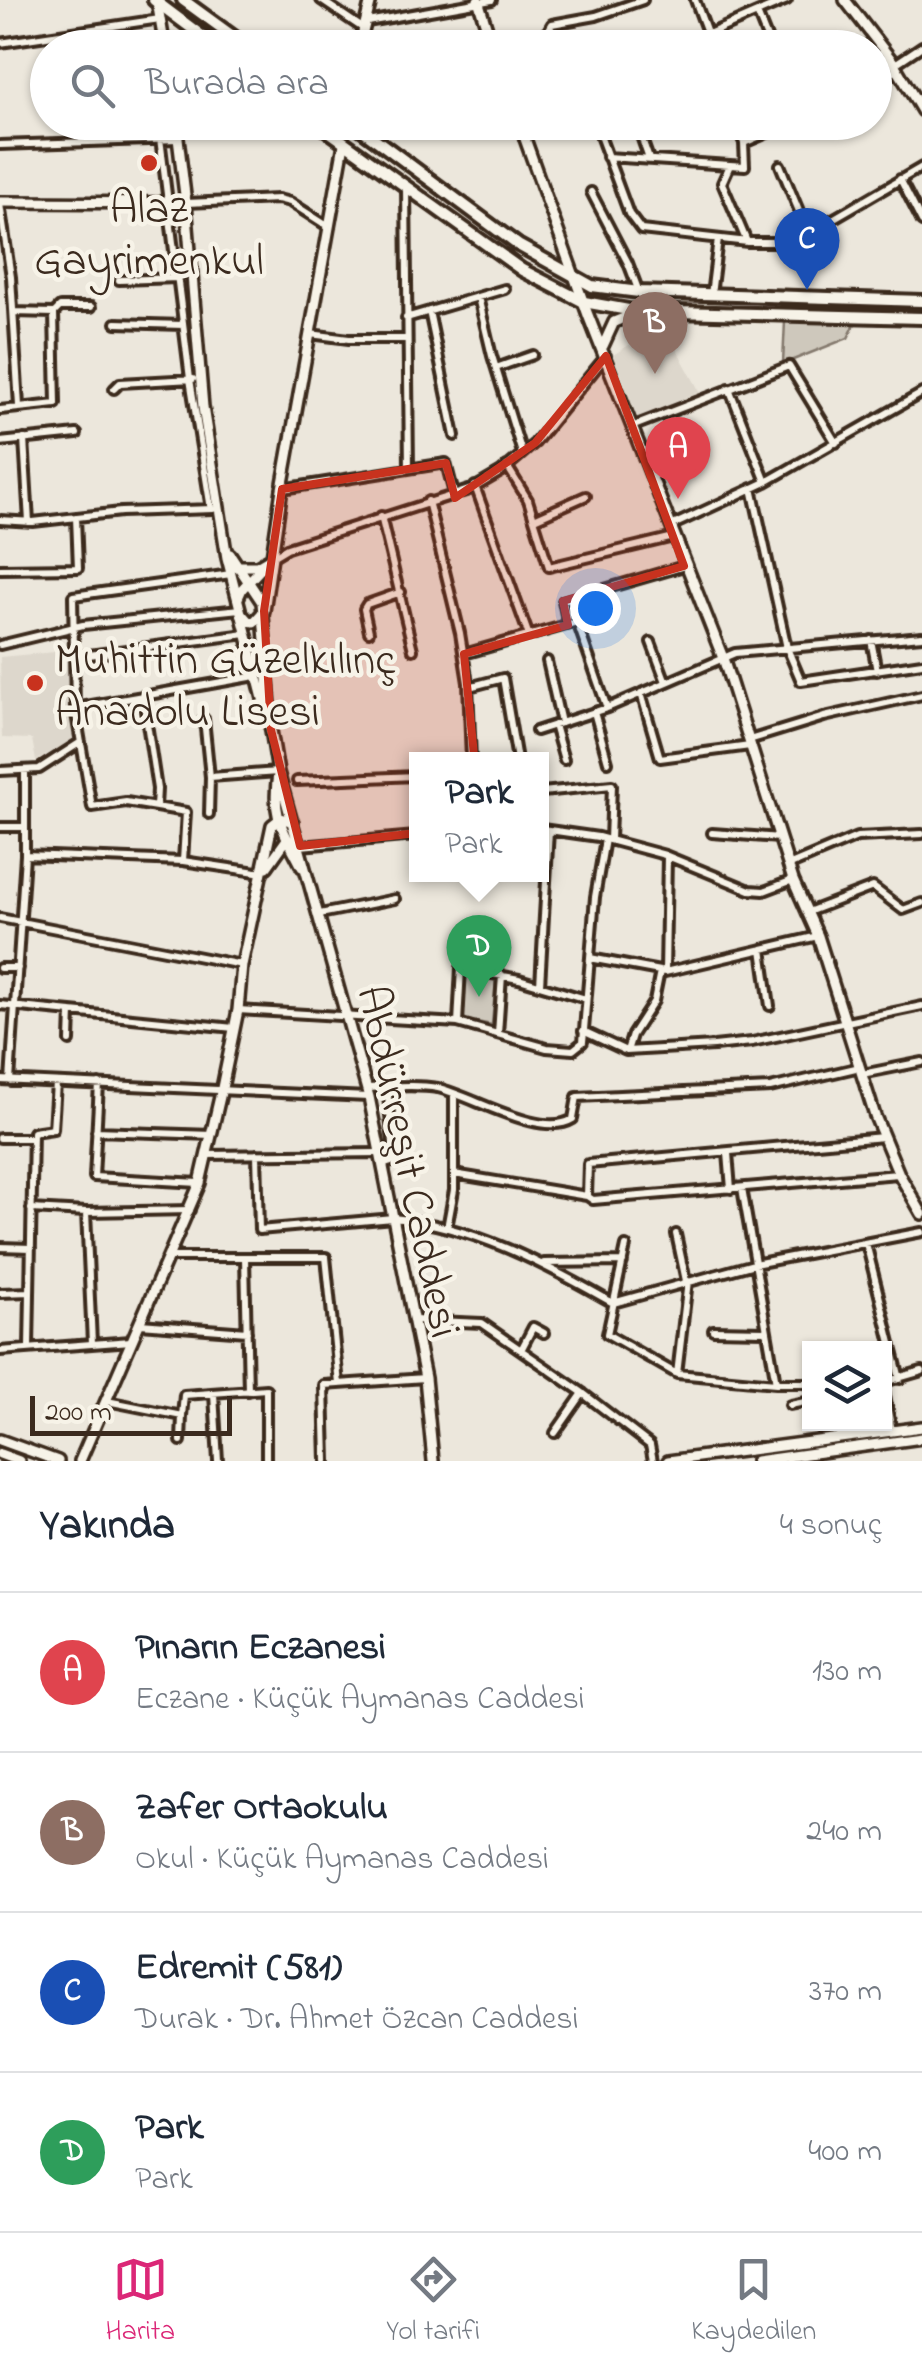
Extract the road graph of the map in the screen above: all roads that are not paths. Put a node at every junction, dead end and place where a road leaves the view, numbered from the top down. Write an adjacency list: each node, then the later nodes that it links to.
1 (183, 0): 17 (main road)
2 (320, 0): 13 (street)
3 (371, 0): 13 (street)
4 (492, 0): 10 (street)
5 (644, 0): 20 (street)
6 (695, 0): 21 (street)
7 (787, 0): 11 (street)
8 (845, 0): 24 (street)
9 (156, 1): 12 (street); 16 (main road)
10 (478, 2): 13 (street); 19 (street)
11 (758, 14): 22 (street); 23 (street)
12 (160, 19): 14 (street); 15 (street)
13 (366, 26): 18 (street)
14 (87, 30)
15 (162, 30)
16 (194, 30)
17 (224, 30)
18 (365, 30)
19 (487, 30)
20 (549, 30)
21 (706, 30)
22 (720, 30)
23 (764, 30)
24 (868, 30)
25 (30, 38): 26 (street)
26 (0, 43)
27 (922, 46): 29 (street)
28 (892, 62): 29 (street)
29 (896, 67): 30 (street); 31 (street)
30 (892, 70)
31 (922, 111)
32 (161, 140): 43 (street); 54 (street)
33 (178, 140): 53 (street)
34 (339, 140): 42 (main road)
35 (376, 140): 61 (main road)
36 (525, 140): 61 (street)
37 (601, 140): 44 (street)
38 (642, 140): 45 (street)
39 (743, 140): 41 (street)
40 (751, 140): 41 (street)
41 (744, 143): 46 (street)
42 (344, 144): 50 (main road); 56 (street, Abdürreşit Caddesi)
43 (0, 145)
44 (607, 157): 45 (street); 58 (street)
45 (649, 159): 46 (street)
46 (730, 165): 59 (street)
47 (780, 165): 57 (street)
48 (922, 167): 49 (street)
49 (900, 180): 55 (street); 57 (street)
50 (406, 186): 68 (main road); 74 (street)
51 (591, 192): 64 (street)
52 (0, 203): 54 (street); 72 (street)
53 (186, 203): 54 (street); 56 (street); 83 (street)
54 (171, 204): 60 (street)
55 (922, 222)
56 (329, 227): 78 (street, Abdürreşit Caddesi)
57 (808, 233): 59 (street)
58 (718, 239): 59 (street); 65 (street)
59 (748, 242)
60 (178, 278): 62 (street); 77 (street)
61 (575, 279): 64 (main road); 68 (street)
62 (119, 280)
63 (505, 289): 66 (street)
64 (639, 292): 65 (main road)
65 (711, 295): 67 (main road)
66 (478, 297): 70 (street); 82 (street)
67 (922, 301)
68 (584, 302): 71 (main road); 80 (street)
69 (91, 306): 73 (street)
70 (430, 311): 74 (street); 91 (street)
71 (644, 311): 75 (main road); 80 (street)
72 (14, 312): 73 (street); 87 (street)
73 (54, 313): 87 (street)
74 (406, 318): 79 (street)
75 (922, 318)
76 (116, 324): 77 (street)
77 (183, 325): 83 (street)
78 (310, 334): 79 (street); 101 (street, Abdürreşit Caddesi)
79 (406, 339): 97 (street)
80 (604, 352): 89 (street); 95 (street)
81 (534, 355): 82 (street)
82 (496, 368): 95 (street)
83 (195, 379): 85 (street); 105 (street)
84 (729, 388): 89 (street); 94 (street); 98 (street)
85 (114, 389)
86 (922, 393): 94 (street)
87 (20, 406): 88 (street)
88 (0, 410)
89 (634, 426): 111 (street)
90 (77, 434): 92 (street)
91 (454, 436)
92 (24, 440): 93 (street); 110 (street)
93 (0, 442)
94 (836, 443): 98 (street)
95 (522, 453): 96 (street)
96 (508, 466): 99 (street); 108 (street)
97 (409, 468): 101 (street); 102 (street)
98 (766, 482): 100 (street)
99 (476, 486): 102 (street); 124 (street)
100 (752, 488): 111 (street); 129 (street)
101 (282, 489): 112 (street, Abdürreşit Caddesi)
102 (454, 494): 104 (street)
103 (586, 496): 108 (street)
104 (428, 502): 106 (street); 131 (street)
105 (215, 509): 107 (street); 115 (street)
106 (382, 516): 112 (street); 117 (street)
107 (76, 517): 110 (street); 114 (street)
108 (534, 519): 111 (street)
109 (0, 520): 110 (street)
110 (29, 522)
111 (672, 532): 113 (street)
112 (271, 558): 115 (street); 116 (street); 119 (street, Abdürreşit Caddesi)
113 (684, 566): 120 (street); 133 (street)
114 (0, 569)
115 (234, 570): 116 (street); 118 (street, Abdürreşit Caddesi); 121 (street)
116 (249, 582): 118 (street); 119 (street)
117 (401, 592): 122 (street); 130 (street)
118 (239, 608): 119 (street); 121 (street); 123 (street, Abdürreşit Caddesi)
119 (264, 611): 148 (street, Abdürreşit Caddesi)
120 (568, 625): 124 (street); 144 (street)
121 (73, 630): 128 (street); 132 (street)
122 (369, 632)
123 (246, 634): 132 (street); 137 (street, Abdürreşit Caddesi)
124 (529, 636): 131 (street)
125 (922, 636): 126 (street)
126 (871, 640): 129 (street); 136 (street)
127 (650, 642): 138 (street)
128 (0, 645)
129 (787, 648): 133 (street); 136 (street)
130 (414, 650)
131 (464, 654): 139 (street)
132 (74, 657): 143 (street)
133 (723, 658): 138 (street); 151 (street)
134 (547, 661): 147 (street)
135 (922, 663): 136 (street)
136 (877, 671)
137 (256, 676): 142 (street); 148 (street, Abdürreşit Caddesi)
138 (666, 682): 140 (street)
139 (468, 687): 152 (street); 153 (street)
140 (641, 693): 144 (street); 151 (street)
141 (922, 695): 151 (street)
142 (143, 696): 143 (street); 163 (street)
143 (76, 708): 150 (street)
144 (607, 708): 145 (street)
145 (594, 712): 147 (street); 155 (street)
146 (204, 719): 159 (street)
147 (558, 724): 149 (street); 154 (street)
148 (271, 730): 158 (street, Abdürreşit Caddesi)
149 (536, 731)
150 (81, 742): 156 (street); 163 (street)
151 (750, 743): 173 (street)
152 (471, 752)
153 (517, 752)
154 (564, 760)
155 (608, 762)
156 (25, 770): 157 (street); 167 (street)
157 (0, 771)
158 (278, 772): 159 (street); 165 (street, Abdürreşit Caddesi); 166 (street, Abdürreşit Caddesi)
159 (210, 776): 164 (street)
160 (409, 776): 161 (street)
161 (298, 782)
162 (549, 791): 174 (street)
163 (156, 807): 180 (street)
164 (209, 814)
165 (275, 822): 166 (street); 175 (street, Abdürreşit Caddesi); 182 (street)
166 (294, 824): 175 (street); 176 (street, Abdürreşit Caddesi)
167 (25, 826): 168 (street); 178 (street)
168 (0, 827)
169 (549, 831): 174 (street)
170 (712, 834): 173 (street)
171 (922, 834): 181 (street)
172 (409, 837): 176 (street)
173 (780, 838): 181 (street)
174 (608, 839): 179 (street); 193 (street)
175 (286, 840): 176 (street, Abdürreşit Caddesi); 177 (street)
176 (298, 850): 177 (street); 188 (street, Abdürreşit Caddesi)
177 (275, 852): 182 (street)
178 (25, 855): 180 (street); 190 (street)
179 (667, 856): 183 (street); 197 (street)
180 (183, 861): 182 (street)
181 (788, 866): 183 (street)
182 (263, 873): 194 (street)
183 (793, 880): 187 (street)
184 (543, 882): 199 (street)
185 (396, 899): 188 (street)
186 (922, 902): 187 (street)
187 (808, 912): 191 (street)
188 (320, 914): 207 (street, Abdürreşit Caddesi)
189 (0, 918): 190 (street)
190 (21, 922): 194 (street); 196 (street)
191 (818, 936): 192 (street); 209 (street)
192 (762, 949): 197 (street); 203 (street)
193 (590, 958): 197 (street); 200 (street)
194 (242, 965): 205 (street)
195 (0, 968): 196 (street)
196 (18, 968): 202 (street)
197 (662, 971): 214 (street)
198 (502, 975): 199 (street); 208 (street); 212 (street)
199 (540, 985): 200 (street)
200 (586, 1000): 211 (street)
201 (0, 1005): 202 (street)
202 (16, 1006): 206 (street); 218 (street)
203 (770, 1006)
204 (922, 1006): 209 (street)
205 (238, 1010): 207 (street); 210 (street)
206 (72, 1012): 210 (street); 213 (street)
207 (348, 1017): 208 (street); 223 (street, Abdürreşit Caddesi)
208 (458, 1023): 212 (street)
209 (847, 1023): 214 (street); 216 (street)
210 (234, 1028): 222 (street)
211 (583, 1031): 212 (street); 214 (street)
212 (498, 1034)
213 (70, 1041)
214 (627, 1051)
215 (922, 1062): 216 (street)
216 (861, 1070): 224 (street); 227 (street)
217 (0, 1080): 218 (street)
218 (10, 1081): 219 (street)
219 (56, 1082): 220 (street); 229 (street)
220 (98, 1084): 222 (street); 225 (street)
221 (386, 1087): 223 (street); 224 (street); 234 (street)
222 (222, 1088): 223 (street); 226 (street)
223 (368, 1093): 230 (street, Abdürreşit Caddesi)
224 (454, 1094): 235 (street)
225 (96, 1131): 226 (street); 237 (street)
226 (212, 1135): 233 (street)
227 (884, 1137): 231 (street); 236 (street)
228 (0, 1138): 229 (street)
229 (33, 1138): 241 (street)
230 (380, 1153): 232 (street); 234 (street, Abdürreşit Caddesi)
231 (728, 1153): 239 (street); 240 (street)
232 (257, 1154): 233 (street); 245 (street)
233 (207, 1155): 237 (street)
234 (382, 1166): 245 (street, Abdürreşit Caddesi)
235 (454, 1174): 240 (street); 246 (street)
236 (900, 1174): 238 (street); 244 (street)
237 (200, 1183): 242 (street)
238 (742, 1188): 239 (street); 257 (street)
239 (731, 1189): 240 (street)
240 (587, 1196)
241 (32, 1208): 243 (street); 252 (street)
242 (191, 1210): 243 (street); 253 (street)
243 (86, 1212): 269 (street)
244 (922, 1214)
245 (393, 1218): 246 (street); 262 (street, Abdürreşit Caddesi)
246 (447, 1228): 256 (street)
247 (922, 1232): 249 (street)
248 (676, 1234): 258 (street)
249 (866, 1243): 257 (street); 276 (street)
250 (626, 1246): 255 (street)
251 (0, 1248): 252 (street)
252 (31, 1248): 259 (street)
253 (170, 1257): 254 (street); 263 (street)
254 (245, 1258): 266 (street); 279 (street)
255 (622, 1262): 256 (street); 261 (street)
256 (543, 1263): 261 (street)
257 (754, 1264): 258 (street); 265 (street)
258 (687, 1281): 261 (street); 274 (street)
259 (30, 1292): 260 (street); 270 (street)
260 (0, 1293)
261 (613, 1303): 274 (street)
262 (414, 1320): 271 (street); 275 (street, Abdürreşit Caddesi)
263 (140, 1324): 266 (street); 268 (street)
264 (713, 1330): 265 (street)
265 (765, 1330): 278 (street)
266 (247, 1332): 281 (street)
267 (544, 1333): 271 (street)
268 (131, 1341): 269 (street); 284 (street)
269 (92, 1343): 270 (street)
270 (28, 1348): 272 (street)
271 (521, 1350): 282 (street)
272 (0, 1351)
273 (922, 1371): 276 (street)
274 (677, 1374): 278 (street)
275 (425, 1378): 279 (street); 303 (street, Abdürreşit Caddesi)
276 (900, 1378): 277 (street)
277 (892, 1380)
278 (776, 1383): 280 (street)
279 (339, 1384): 302 (street)
280 (802, 1384)
281 (248, 1390): 283 (street); 301 (street)
282 (583, 1393): 290 (street); 304 (street)
283 (214, 1394): 287 (street); 300 (street)
284 (108, 1401): 287 (street); 299 (street)
285 (802, 1404): 286 (street)
286 (790, 1406)
287 (182, 1416): 293 (street)
288 (922, 1427): 289 (street)
289 (892, 1431): 305 (street)
290 (555, 1433)
291 (922, 1438): 295 (street)
292 (0, 1440): 298 (street)
293 (182, 1442)
294 (0, 1454): 297 (street)
295 (824, 1456): 296 (street)
296 (770, 1460): 306 (street)
297 (19, 1461)
298 (58, 1461)
299 (80, 1461)
300 (218, 1461)
301 (266, 1461)
302 (326, 1461)
303 (433, 1461)
304 (652, 1461)
305 (668, 1461)
306 (756, 1461)

